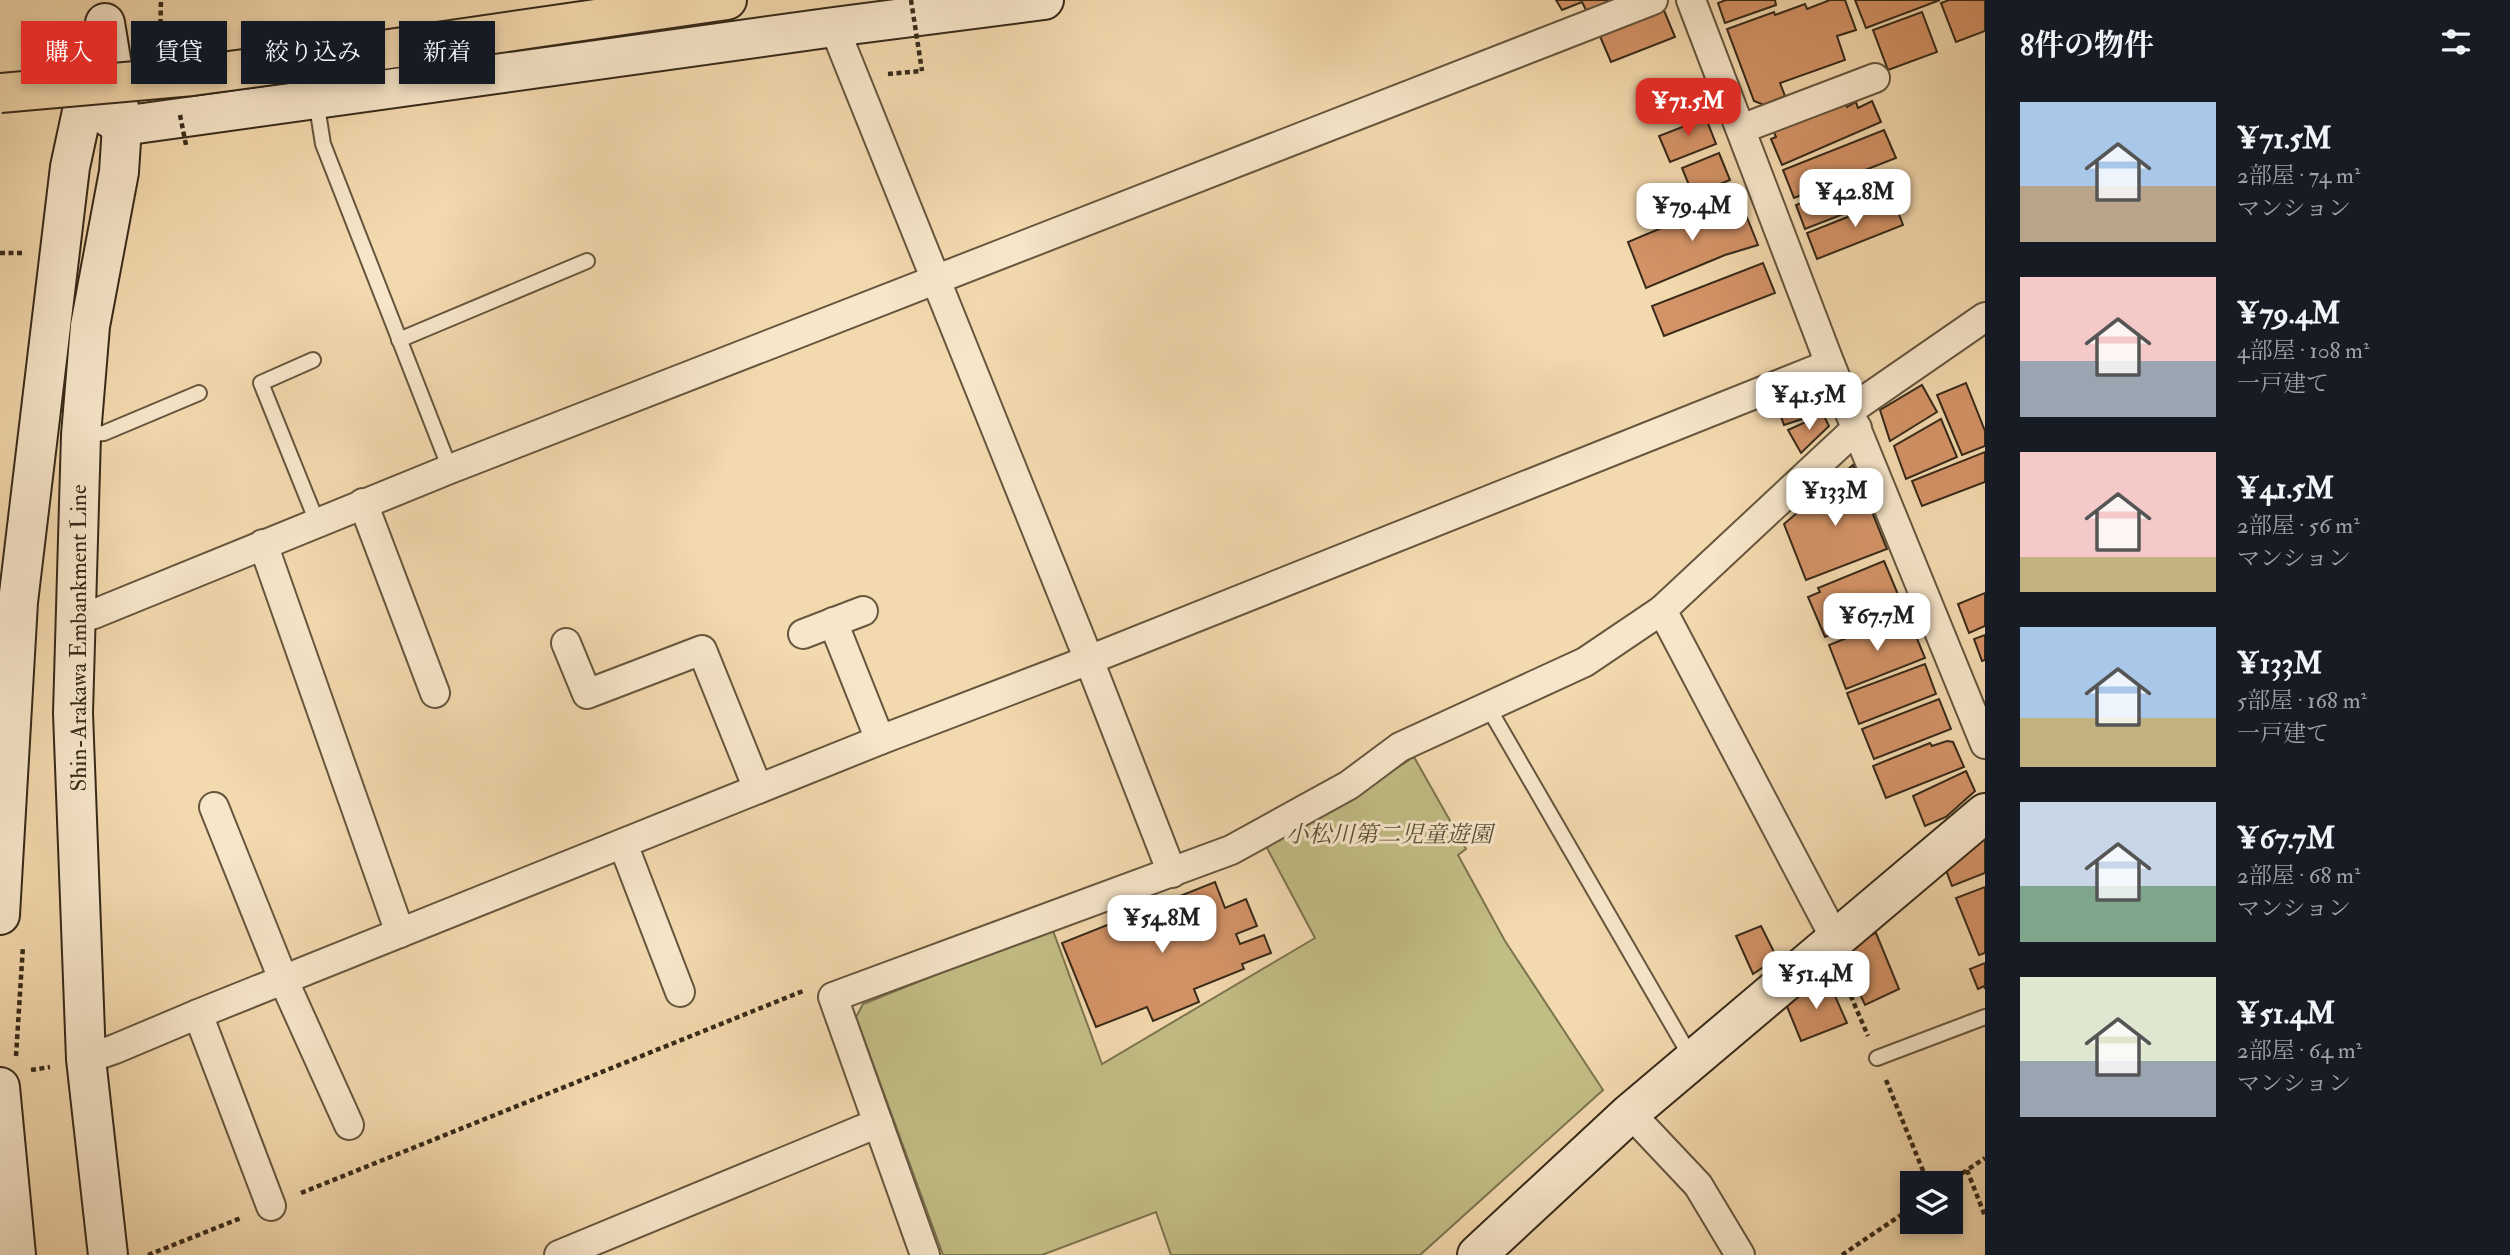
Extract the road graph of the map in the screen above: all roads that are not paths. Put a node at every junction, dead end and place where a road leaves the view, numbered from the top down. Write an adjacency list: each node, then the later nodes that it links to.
1 (727, 0): 8 (highway, bridge)
2 (1044, 0): 6 (main road)
3 (1653, 0): 15 (street)
4 (1691, 0): 12 (street)
5 (106, 12): 10 (main road, Shin-Arakawa Embankment Line); 11 (main road, Shin-Arakawa Embankment Line)
6 (834, 27): 9 (main road); 15 (street)
7 (1875, 78): 12 (street)
8 (0, 93)
9 (316, 99): 11 (main road); 18 (lane)
10 (83, 100): 11 (main road); 13 (main road, Shin-Arakawa Embankment Line)
11 (122, 126): 17 (main road, Shin-Arakawa Embankment Line)
12 (1741, 129): 20 (street)
13 (67, 194): 17 (main road); 44 (main road, Shin-Arakawa Embankment Line)
14 (587, 261): 18 (lane)
15 (936, 280): 24 (street); 34 (street)
16 (1985, 317): 22 (street)
17 (90, 326): 23 (main road, Shin-Arakawa Embankment Line)
18 (399, 340): 24 (lane)
19 (313, 360): 26 (lane)
20 (1830, 364): 22 (street); 34 (street)
21 (199, 393): 23 (lane)
22 (1853, 419): 28 (street); 38 (street)
23 (81, 435): 30 (main road, Shin-Arakawa Embankment Line)
24 (450, 469): 25 (street)
25 (363, 503): 26 (street); 35 (street)
26 (317, 522): 27 (street)
27 (263, 544): 30 (street); 45 (street)
28 (1662, 610): 36 (street); 46 (street)
29 (863, 611): 31 (street)
30 (74, 620): 52 (main road, Shin-Arakawa Embankment Line)
31 (833, 622): 32 (street); 37 (street)
32 (803, 634)
33 (566, 643): 39 (street)
34 (1089, 660): 37 (street); 43 (street)
35 (435, 693)
36 (1488, 707): 43 (street); 53 (lane)
37 (880, 740): 39 (street)
38 (1985, 744)
39 (758, 789): 42 (street)
40 (214, 807): 47 (street)
41 (1985, 813): 46 (main road)
42 (623, 844): 45 (street); 48 (street)
43 (1171, 873): 56 (street)
44 (0, 915)
45 (400, 933): 47 (street)
46 (1835, 938): 53 (main road)
47 (284, 979): 49 (street); 57 (street)
48 (680, 992)
49 (198, 1014): 52 (street); 58 (street)
50 (1985, 1017): 51 (lane)
51 (1877, 1058)
52 (86, 1059): 60 (main road, Shin-Arakawa Embankment Line)
53 (1692, 1060): 55 (main road)
54 (0, 1087): 59 (main road)
55 (1630, 1113): 63 (main road); 64 (street)
56 (878, 1123): 61 (street); 62 (street)
57 (349, 1125)
58 (271, 1206)
59 (16, 1255)
60 (108, 1255)
61 (559, 1255)
62 (925, 1255)
63 (1477, 1255)
64 (1740, 1255)

